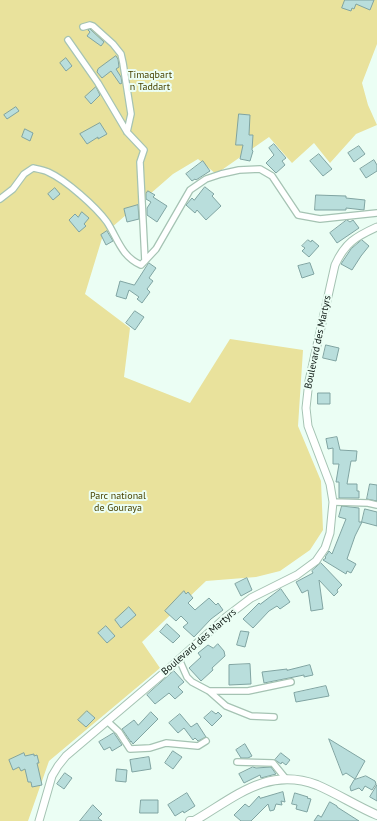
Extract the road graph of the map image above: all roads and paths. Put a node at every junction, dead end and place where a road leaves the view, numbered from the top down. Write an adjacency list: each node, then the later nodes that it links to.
1 (83, 28): 3 (street)
2 (68, 40): 3 (street)
3 (127, 132): 7 (street)
4 (0, 200): 7 (street)
5 (377, 213): 7 (street)
6 (377, 227): 8 (main road, Boulevard des Martyrs)
7 (145, 261)
8 (333, 502): 9 (street); 10 (main road, Boulevard des Martyrs)
9 (377, 506)
10 (179, 659): 12 (street); 14 (main road, Boulevard des Martyrs)
11 (291, 682): 12 (street)
12 (209, 690): 13 (street)
13 (274, 717)
14 (108, 721): 15 (street); 19 (main road, Boulevard des Martyrs)
15 (206, 741)
16 (237, 762): 17 (street)
17 (286, 779): 18 (main road); 20 (main road)
18 (377, 815)
19 (39, 821)
20 (190, 821)

